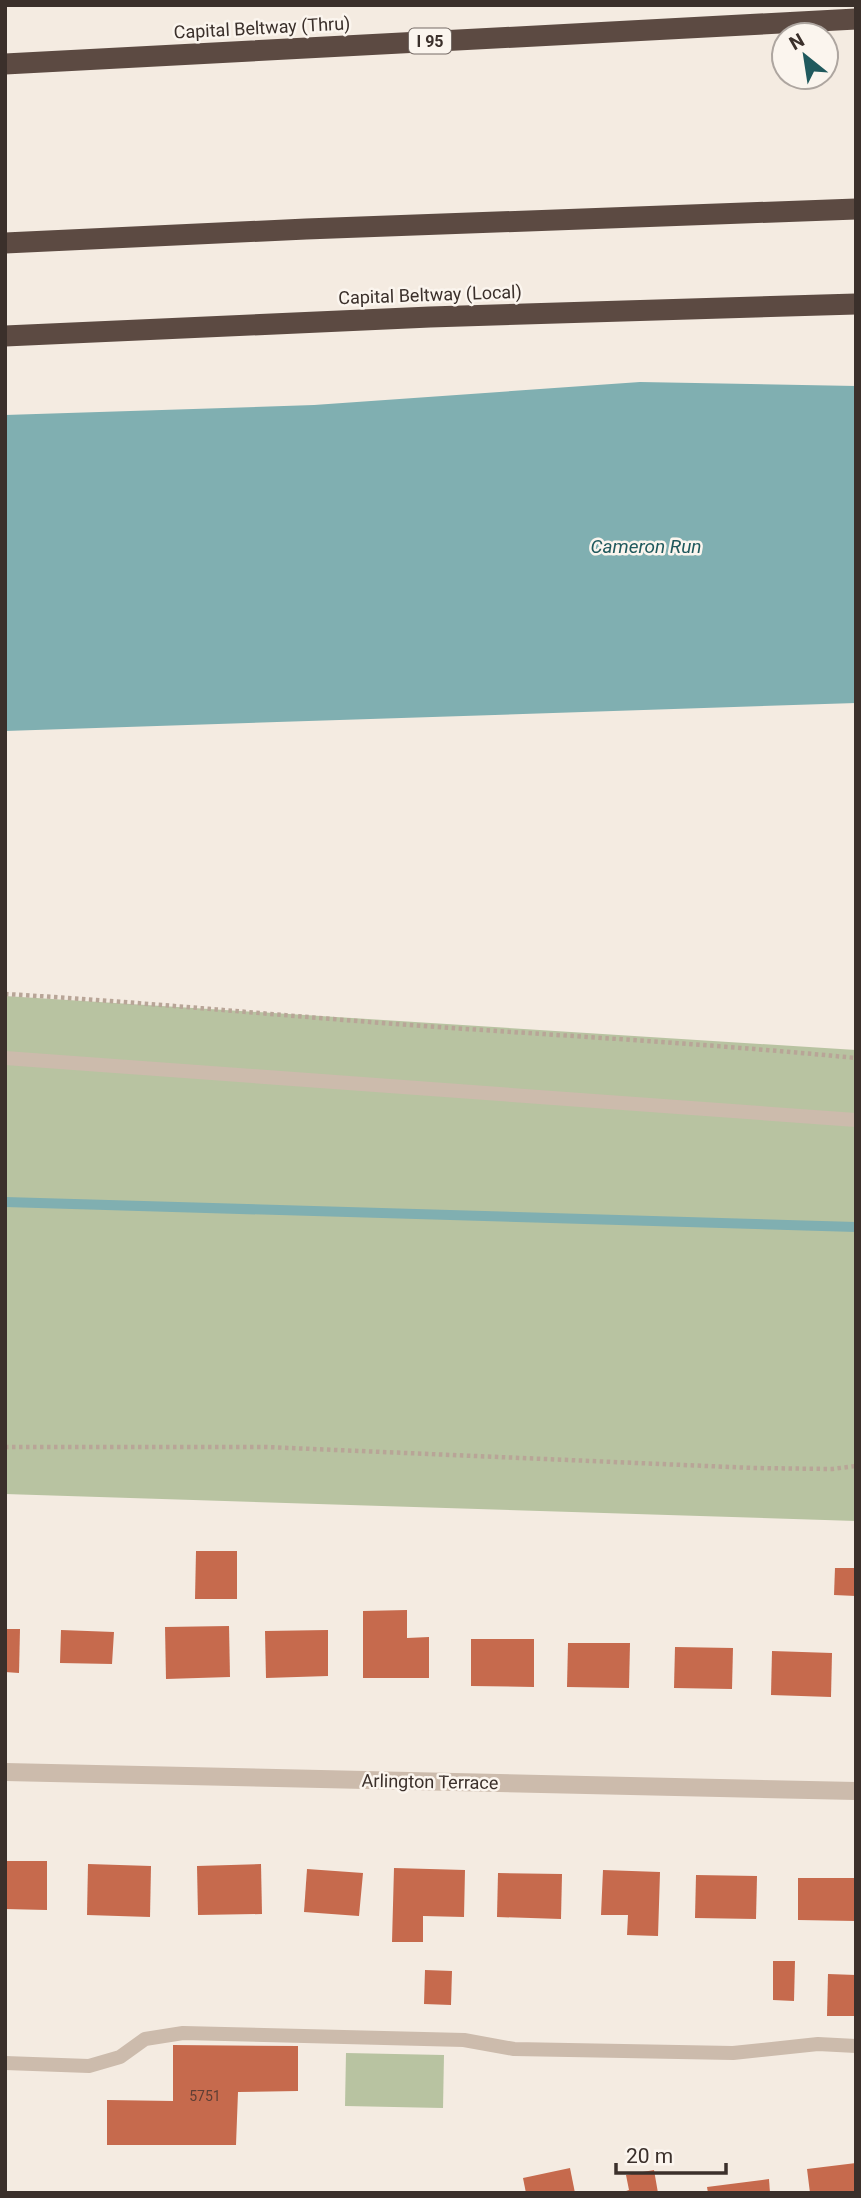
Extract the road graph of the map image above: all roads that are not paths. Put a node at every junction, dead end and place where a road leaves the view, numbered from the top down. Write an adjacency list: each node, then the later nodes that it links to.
1 (856, 19): 2 (highway, Capital Beltway (Thru) / I 95)
2 (5, 64)
3 (856, 209): 4 (highway)
4 (5, 243)
5 (856, 304): 6 (highway, Capital Beltway (Local))
6 (5, 336)
7 (5, 1058): 8 (lane)
8 (856, 1120)
9 (5, 1772): 10 (street, Arlington Terrace)
10 (856, 1791)
11 (856, 2046): 12 (lane)
12 (5, 2063)

